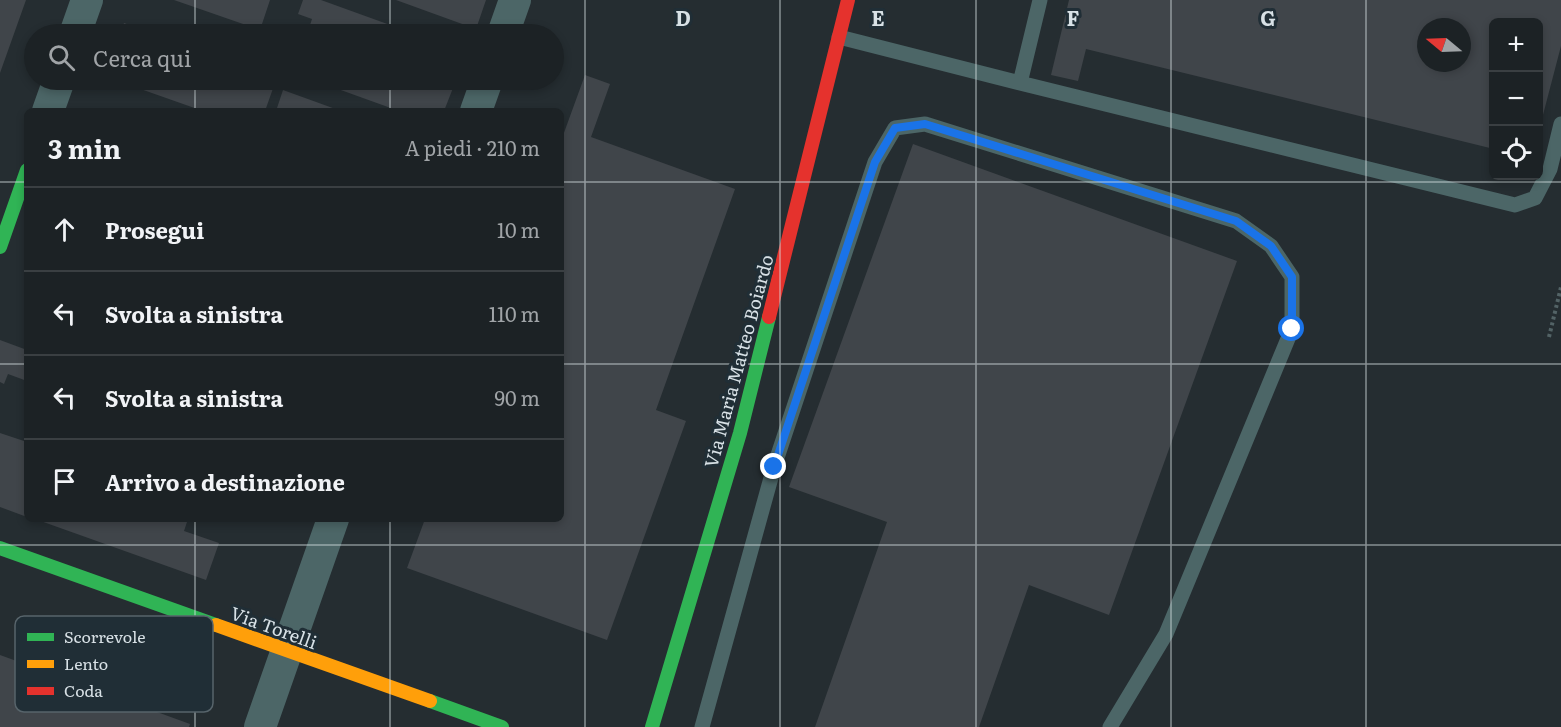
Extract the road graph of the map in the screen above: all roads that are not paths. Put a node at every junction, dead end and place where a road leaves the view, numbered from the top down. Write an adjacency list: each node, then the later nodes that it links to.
1 (87, 0): 5 (street)
2 (515, 0): 6 (street)
3 (848, 0): 7 (street, Via Maria Matteo Boiardo)
4 (1040, 0): 8 (lane)
5 (79, 24)
6 (507, 24)
7 (839, 37): 8 (lane); 23 (street, Via Maria Matteo Boiardo)
8 (1020, 83): 13 (lane)
9 (55, 90): 11 (street)
10 (483, 90): 12 (street)
11 (49, 108)
12 (477, 108)
13 (1561, 124)
14 (24, 179): 15 (street)
15 (0, 247)
16 (332, 522): 20 (street)
17 (0, 548): 18 (street, Via Torelli)
18 (189, 616)
19 (213, 624): 20 (street, Via Torelli)
20 (287, 651): 21 (street); 22 (street, Via Torelli)
21 (260, 727)
22 (502, 727)
23 (652, 727)
24 (702, 727): 25 (lane)
25 (1110, 727)

